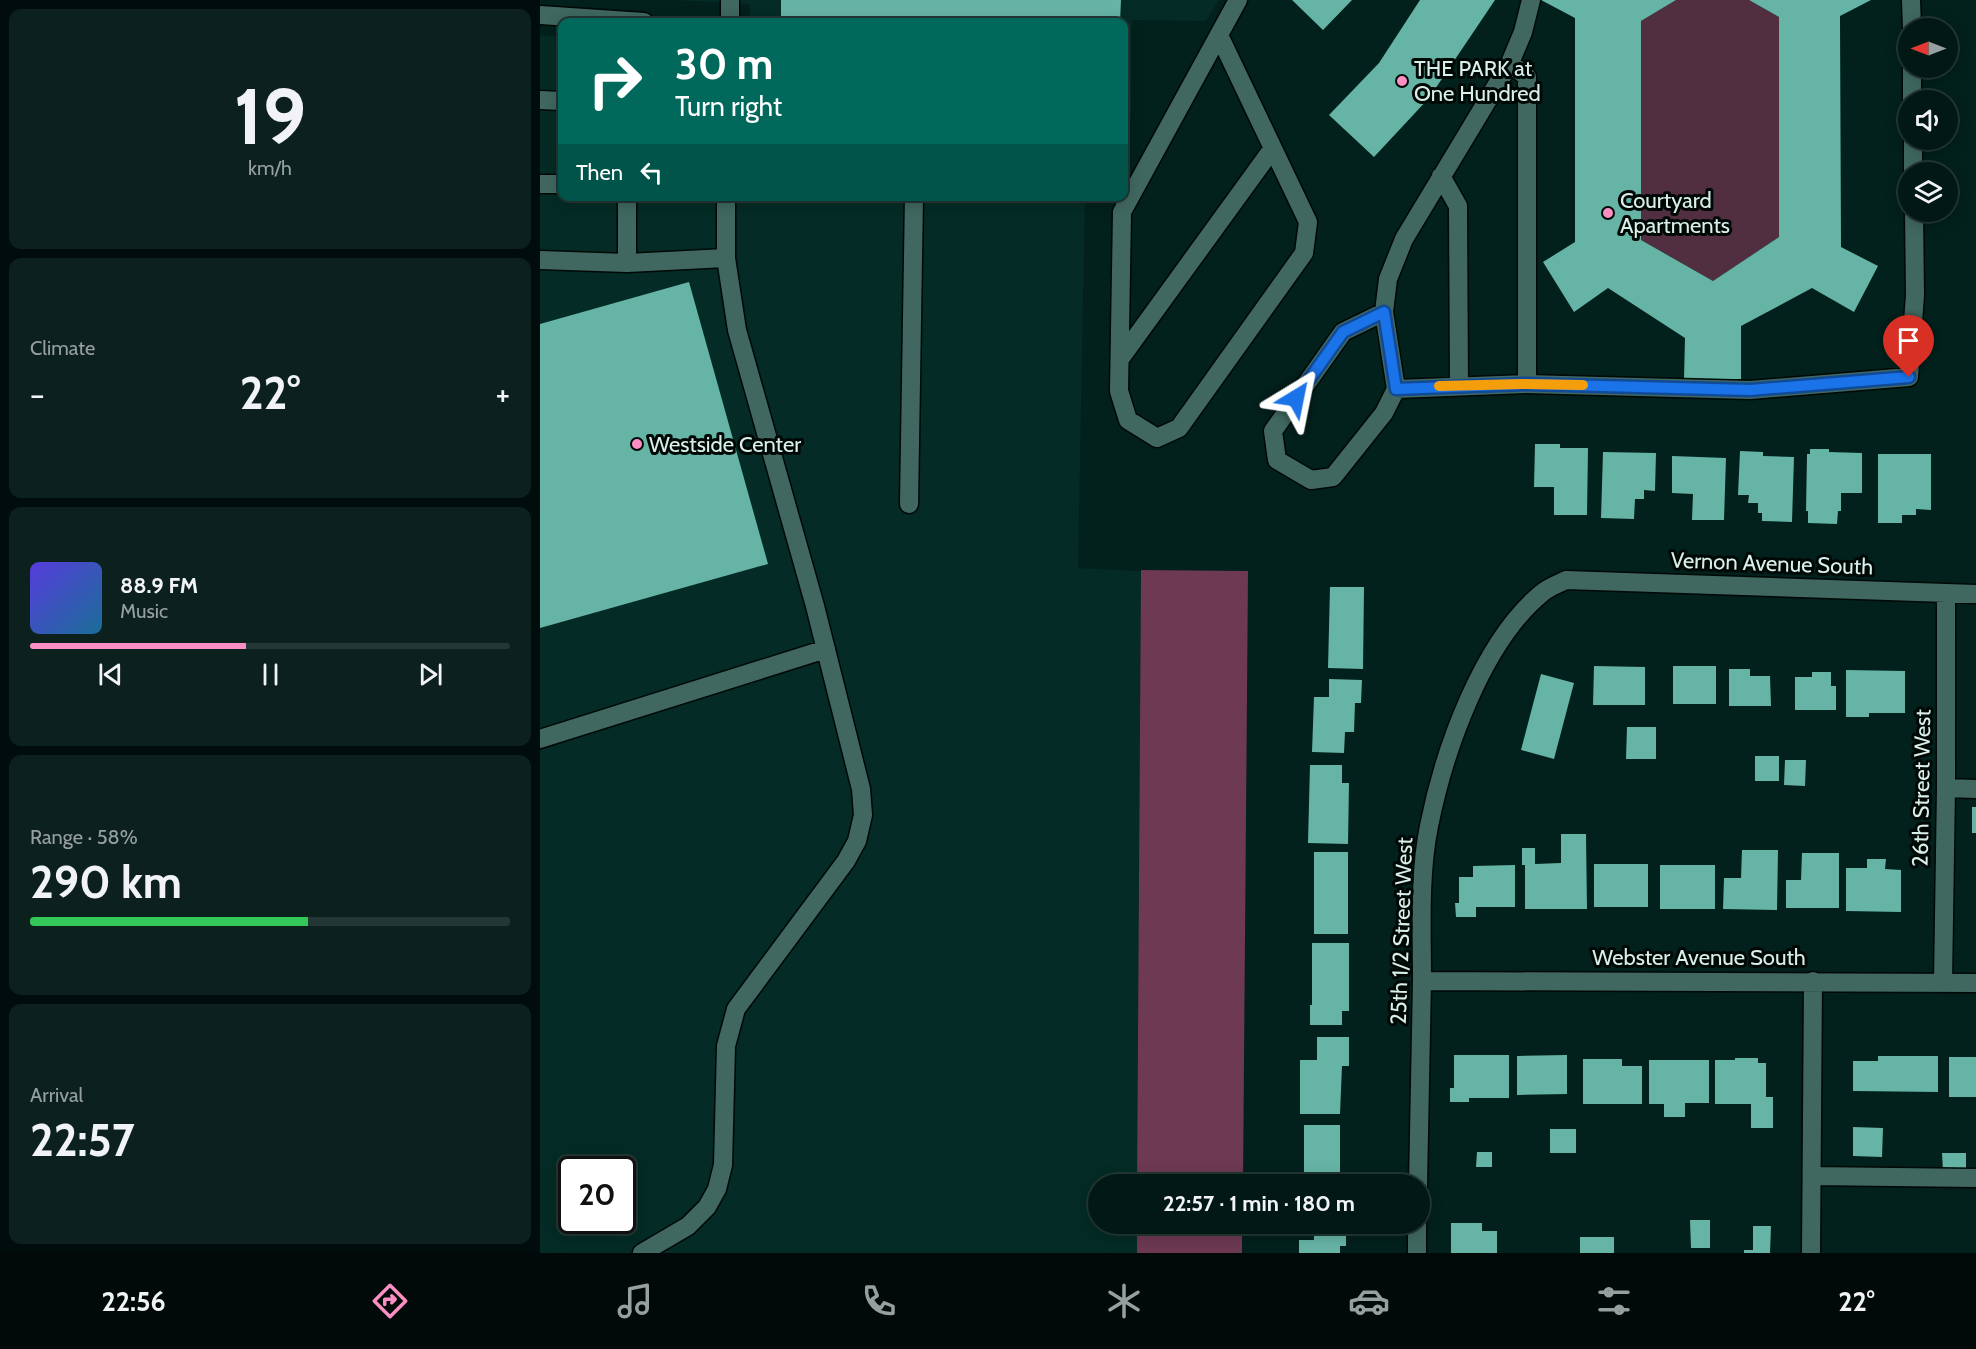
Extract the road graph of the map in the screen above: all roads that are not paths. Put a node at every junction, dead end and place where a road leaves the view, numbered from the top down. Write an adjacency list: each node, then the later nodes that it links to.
1 (730, 0): 7 (street)
2 (1238, 0): 9 (street)
3 (1531, 0): 10 (street)
4 (1911, 0): 8 (street)
5 (540, 15): 6 (street)
6 (585, 18)
7 (730, 18)
8 (1912, 18)
9 (1219, 34): 13 (street); 20 (street)
10 (1510, 63): 14 (street); 28 (street)
11 (540, 100): 12 (street)
12 (558, 101)
13 (1273, 148): 27 (street); 27 (street)
14 (1442, 176): 26 (street); 29 (street)
15 (540, 183): 16 (street)
16 (558, 184)
17 (627, 201): 25 (street)
18 (726, 201): 23 (street)
19 (914, 201): 31 (street)
20 (1128, 201)
21 (1128, 201): 27 (street)
22 (1914, 222): 28 (street)
23 (726, 258): 25 (street); 35 (street)
24 (540, 260): 25 (street)
25 (627, 263)
26 (1384, 312): 30 (street); 30 (street)
27 (1120, 359)
28 (1527, 384): 29 (street)
29 (1459, 385): 30 (street)
30 (1396, 389)
31 (909, 504)
32 (1566, 580): 33 (street, Vernon Avenue South); 39 (street, 25th 1/2 Street West)
33 (1946, 594): 34 (street, Vernon Avenue South); 37 (street, 26th Street West)
34 (1976, 594)
35 (826, 649): 36 (street); 47 (street)
36 (540, 740)
37 (1946, 788): 38 (street); 41 (street, 26th Street West)
38 (1976, 789)
39 (1422, 981): 40 (street, Webster Avenue South); 43 (street, 25th 1/2 Street West)
40 (1813, 981): 41 (street, Webster Avenue South); 44 (street)
41 (1943, 982): 42 (street, Webster Avenue South)
42 (1976, 982)
43 (1418, 1174)
44 (1812, 1176): 45 (street); 49 (street)
45 (1976, 1178)
46 (1417, 1234): 48 (street)
47 (642, 1253)
48 (1417, 1253)
49 (1811, 1253)

